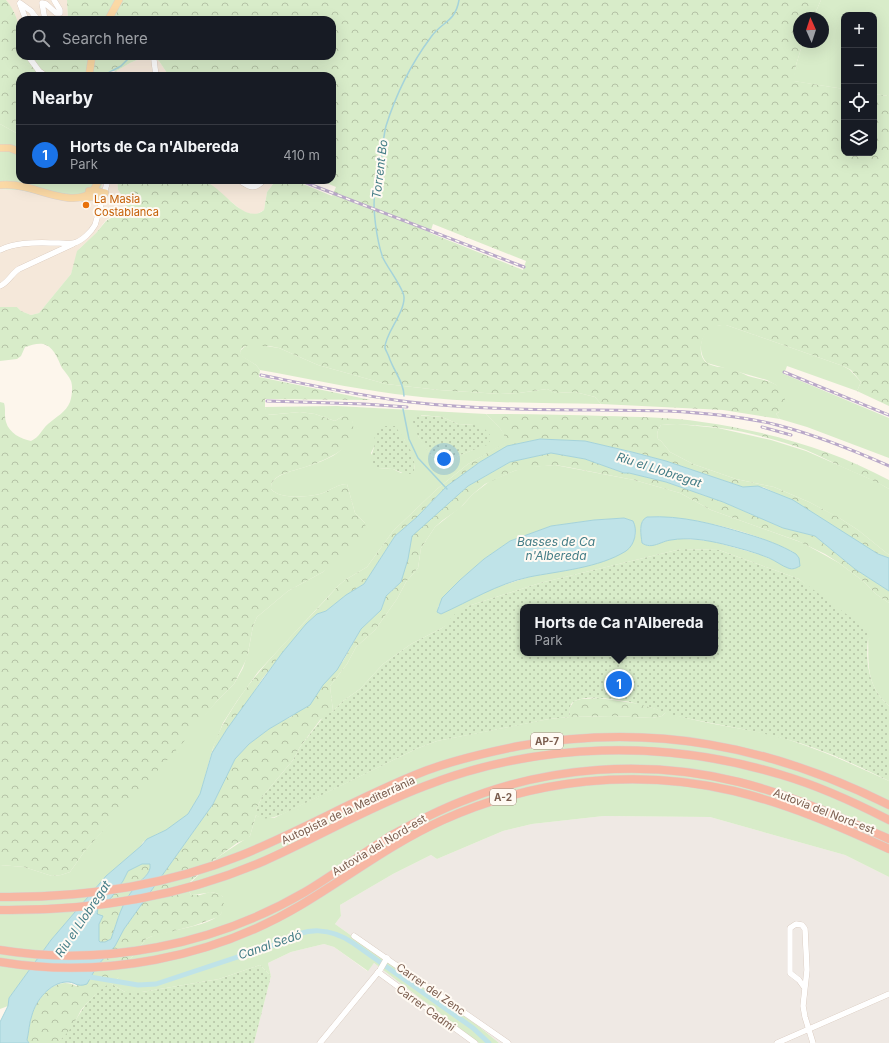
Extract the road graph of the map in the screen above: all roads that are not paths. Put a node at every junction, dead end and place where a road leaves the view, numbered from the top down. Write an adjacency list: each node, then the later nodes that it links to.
1 (54, 0): 4 (street)
2 (119, 0): 8 (main road)
3 (19, 2): 5 (street); 6 (street)
4 (40, 2): 7 (street)
5 (25, 16)
6 (35, 16)
7 (44, 16)
8 (110, 16)
9 (31, 60): 13 (street)
10 (91, 60): 14 (main road)
11 (95, 60): 15 (main road)
12 (154, 60): 16 (street)
13 (40, 72)
14 (89, 72)
15 (94, 72)
16 (156, 72)
17 (0, 148): 18 (main road)
18 (16, 150)
19 (92, 184): 27 (main road)
20 (95, 184): 26 (main road)
21 (99, 184): 26 (main road)
22 (105, 184): 26 (street)
23 (246, 184): 24 (street)
24 (260, 184)
25 (0, 185): 27 (main road)
26 (99, 194): 27 (main road); 28 (street)
27 (79, 195)
28 (75, 243): 29 (street); 30 (street)
29 (0, 250)
30 (0, 286)
31 (889, 805): 35 (highway, Autopista de la Mediterrània / AP-7)
32 (889, 820): 36 (highway, Autopista de la Mediterrània / AP-7)
33 (889, 839): 38 (highway, Autovia del Nord-est / A-2)
34 (889, 849): 40 (highway, Autovia del Nord-est / A-2)
35 (0, 897)
36 (0, 910)
37 (354, 936): 39 (street, Carrer del Zenc)
38 (0, 950)
39 (386, 960): 42 (street); 49 (street, Carrer del Zenc)
40 (0, 962)
41 (807, 970): 43 (street); 43 (street); 44 (street)
42 (379, 971): 47 (street); 48 (street, Carrer Cadmi)
43 (795, 977): 44 (street)
44 (804, 988): 46 (street)
45 (889, 994): 46 (street)
46 (808, 1029): 50 (street); 51 (street)
47 (320, 1043)
48 (475, 1043)
49 (508, 1043)
50 (777, 1043)
51 (813, 1043)

